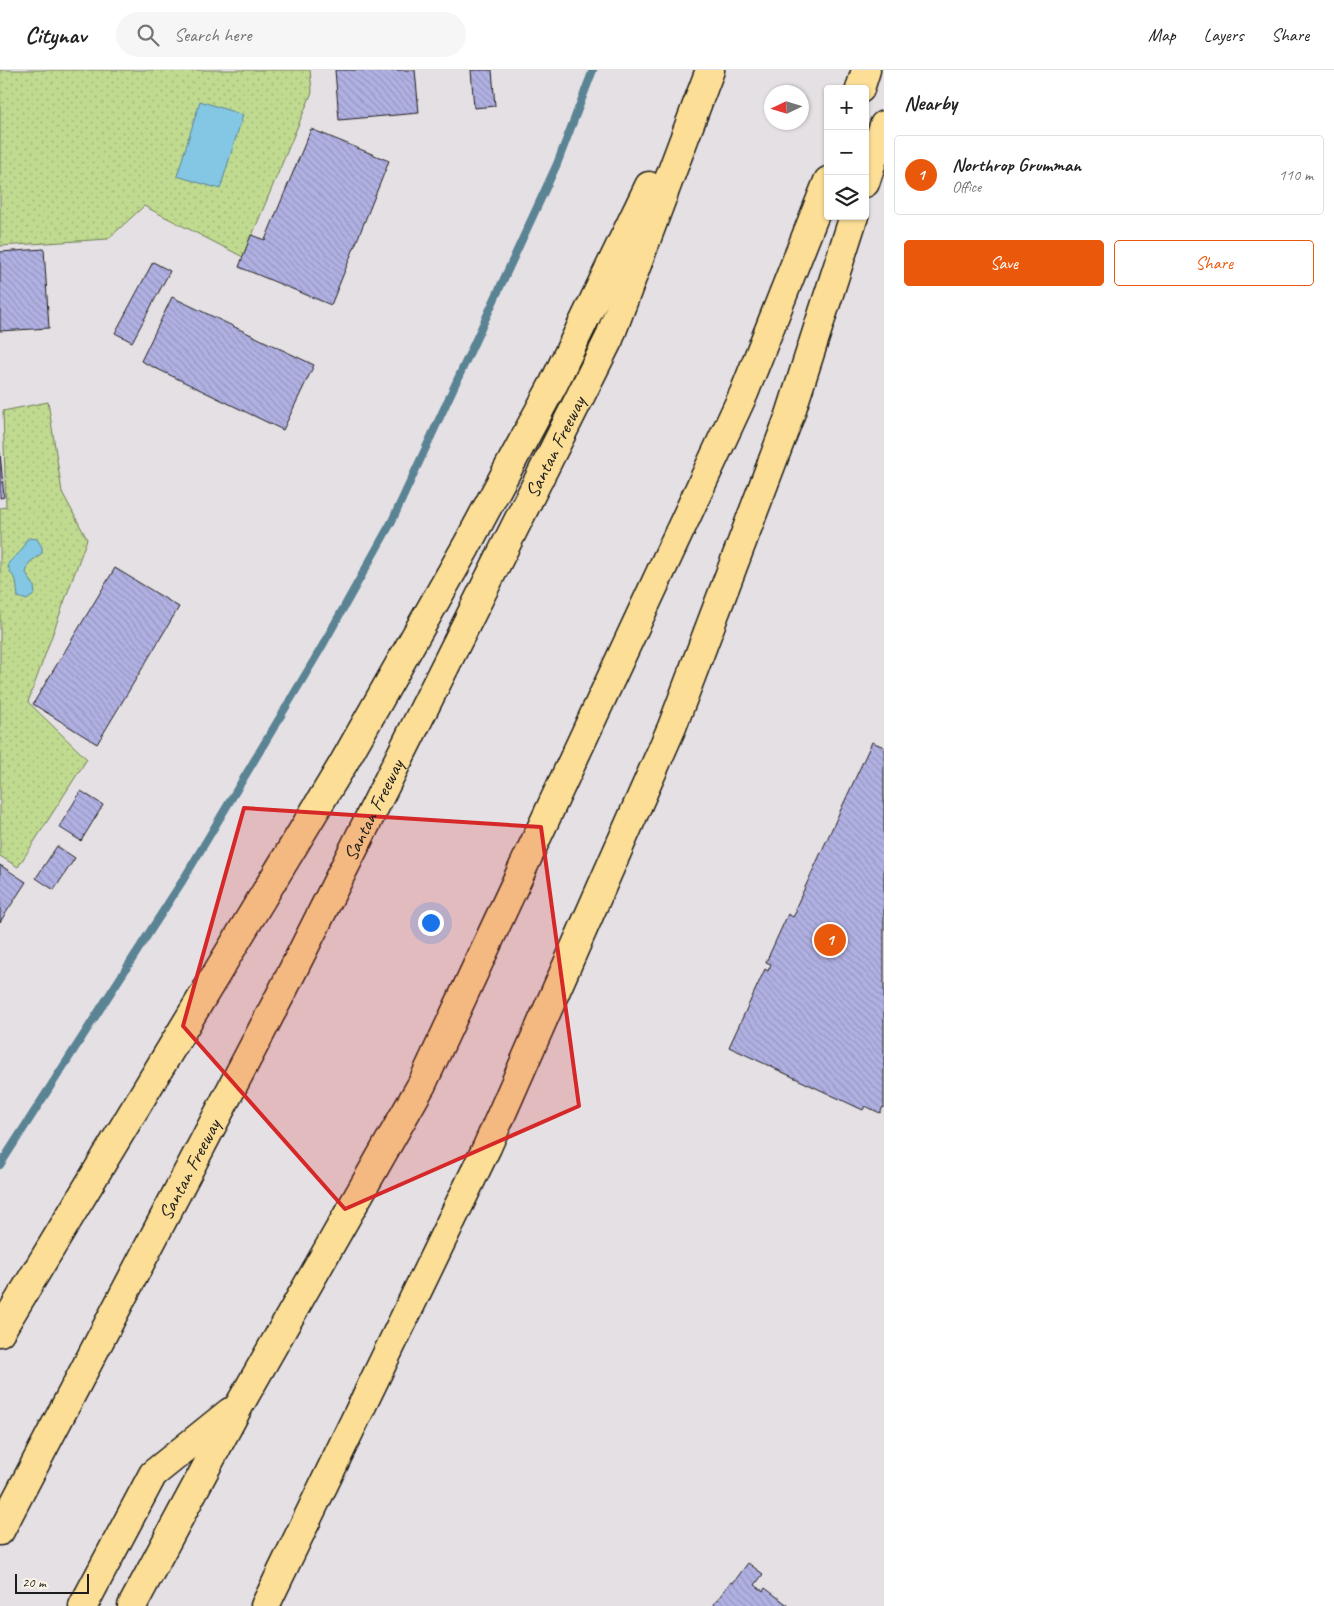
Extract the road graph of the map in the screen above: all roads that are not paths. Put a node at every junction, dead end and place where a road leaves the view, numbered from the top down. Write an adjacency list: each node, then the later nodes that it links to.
1 (705, 70): 9 (highway)
2 (710, 70): 11 (highway, Santan Freeway)
3 (866, 70): 4 (highway)
4 (861, 85)
5 (884, 125): 6 (highway)
6 (868, 175)
7 (824, 190): 10 (highway)
8 (853, 220): 14 (highway)
9 (0, 1332)
10 (240, 1404): 12 (highway); 13 (highway)
11 (0, 1531)
12 (83, 1606)
13 (132, 1606)
14 (265, 1606)

